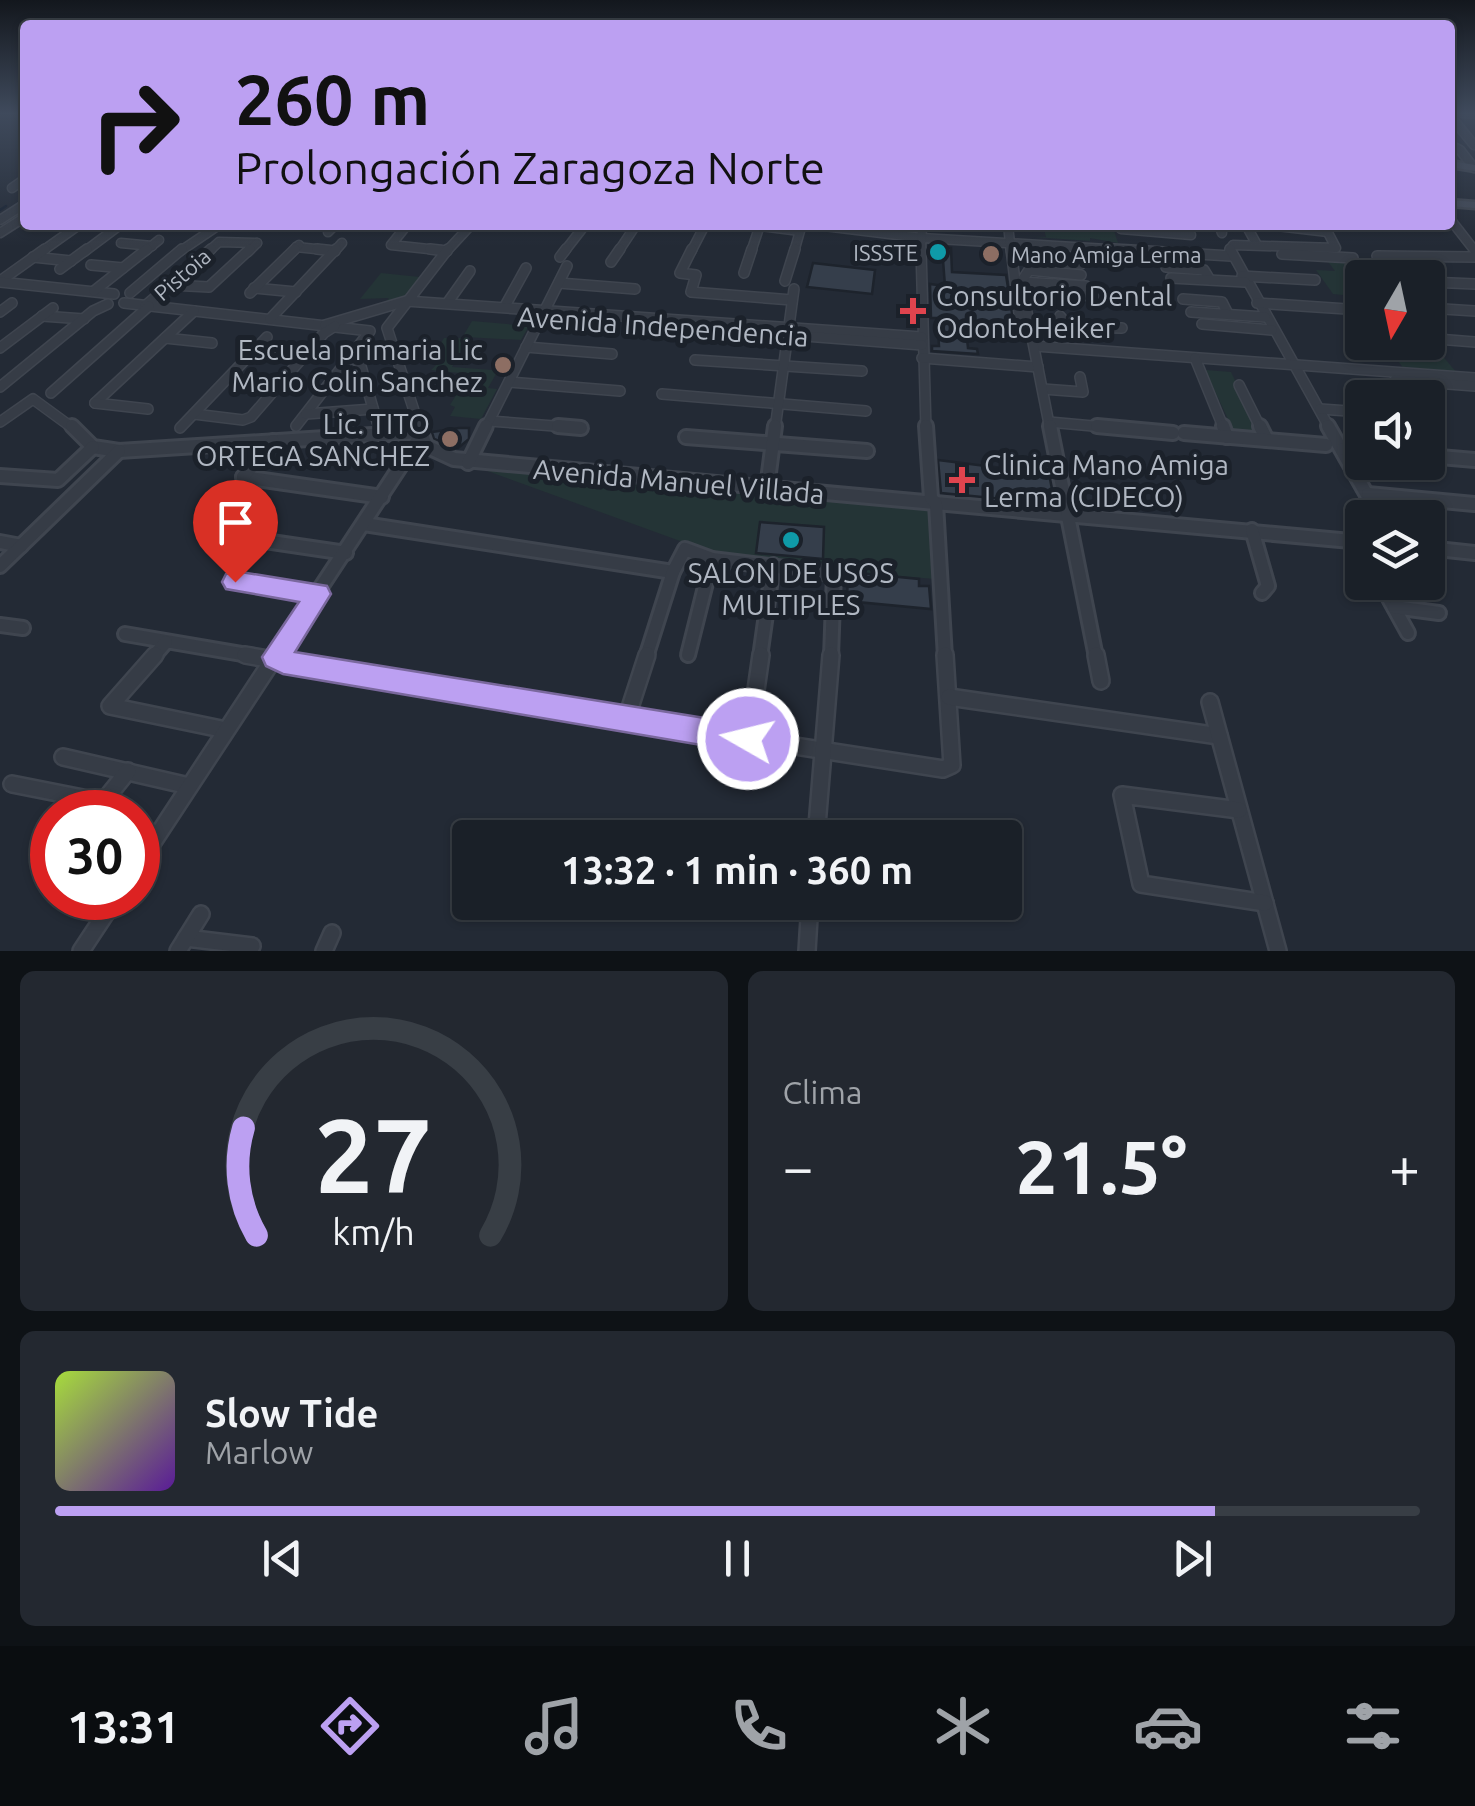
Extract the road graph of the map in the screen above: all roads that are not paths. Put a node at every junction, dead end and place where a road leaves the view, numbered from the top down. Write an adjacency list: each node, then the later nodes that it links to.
1 (20, 182): 2 (street)
2 (12, 188)
3 (1455, 226): 29 (street)
4 (72, 230): 31 (street)
5 (113, 230): 33 (street)
6 (204, 230): 60 (street)
7 (402, 230): 26 (street)
8 (466, 230): 26 (street)
9 (582, 230): 49 (street)
10 (633, 230): 34 (street)
11 (702, 230): 56 (street)
12 (758, 230): 42 (street)
13 (789, 230): 56 (street)
14 (1009, 230): 23 (street)
15 (1122, 230): 27 (street)
16 (1146, 230): 20 (street)
17 (1249, 230): 24 (street)
18 (1327, 230): 24 (street)
19 (922, 231): 23 (street); 93 (street)
20 (1170, 233): 21 (street); 25 (street)
21 (1191, 234)
22 (121, 244): 37 (street)
23 (1010, 244): 27 (street); 90 (street)
24 (1257, 245): 28 (street)
25 (1175, 246)
26 (447, 251): 65 (street)
27 (1126, 251): 28 (street)
28 (1230, 251): 32 (street); 44 (street)
29 (1475, 254): 30 (street)
30 (1378, 256)
31 (33, 258): 33 (street); 47 (street)
32 (1353, 258)
33 (71, 261): 39 (street)
34 (611, 262)
35 (90, 265): 37 (street)
36 (1166, 267): 45 (street)
37 (123, 268): 57 (street)
38 (526, 268): 66 (street)
39 (60, 269)
40 (1081, 269): 48 (street)
41 (470, 271): 62 (street)
42 (744, 273)
43 (1171, 278): 45 (street)
44 (1243, 279): 45 (street); 46 (street); 63 (street)
45 (1210, 280)
46 (1315, 280)
47 (0, 282): 57 (street)
48 (1021, 282): 52 (street); 90 (street)
49 (559, 283): 55 (street); 74 (street)
50 (1445, 283): 53 (street)
51 (170, 284): 51 (street, Pistoia); 64 (street, Pistoia)
52 (1055, 284): 54 (street); 59 (street)
53 (1475, 284)
54 (1086, 286)
55 (635, 289)
56 (791, 290): 85 (street)
57 (94, 291): 60 (street)
58 (296, 292): 58 (street); 80 (street)
59 (1095, 296)
60 (119, 297): 64 (street); 79 (street)
61 (1183, 299): 75 (street)
62 (448, 302): 65 (street, Avenida Independencia); 68 (street, Avenida Independencia)
63 (1257, 303): 69 (street); 78 (street)
64 (147, 306): 71 (street); 114 (street, Pistoia)
65 (404, 306): 68 (street, Avenida Independencia); 82 (street); 133 (street)
66 (505, 306): 68 (street, Avenida Independencia); 74 (street, Avenida Independencia)
67 (53, 308): 76 (street)
68 (475, 308): 74 (street, Avenida Independencia)
69 (1345, 309)
70 (1445, 309): 72 (street)
71 (194, 311): 80 (street); 87 (street)
72 (1475, 311)
73 (1191, 312): 75 (street)
74 (544, 313): 85 (street, Avenida Independencia); 92 (street)
75 (1228, 314): 78 (street)
76 (42, 316): 79 (street); 94 (street)
77 (1060, 316): 83 (street)
78 (1265, 317): 84 (street)
79 (84, 319): 111 (street)
80 (270, 319): 82 (street)
81 (1202, 324): 84 (street)
82 (329, 328): 96 (street); 98 (street)
83 (1122, 328)
84 (1272, 330): 103 (street)
85 (788, 331): 93 (street, Avenida Independencia); 102 (street)
86 (266, 337): 95 (street)
87 (164, 338): 91 (street); 117 (street)
88 (1445, 340): 89 (street)
89 (1475, 342)
90 (1035, 343): 100 (street); 101 (street)
91 (212, 344)
92 (526, 347): 97 (street); 108 (street)
93 (922, 347): 101 (street, Avenida Independencia); 151 (street)
94 (0, 348)
95 (257, 348): 96 (street); 122 (street)
96 (307, 352): 122 (street)
97 (612, 354)
98 (352, 358): 119 (street); 123 (street)
99 (696, 360): 102 (street)
100 (1197, 362): 103 (street); 132 (street)
101 (1038, 366): 112 (street)
102 (784, 367): 104 (street); 116 (street)
103 (1295, 369): 107 (street); 118 (street)
104 (862, 371)
105 (1080, 377): 112 (street)
106 (1475, 378): 107 (street)
107 (1440, 379): 110 (street)
108 (509, 382): 113 (street); 125 (street)
109 (1240, 384): 134 (street)
110 (1475, 386)
111 (2, 387)
112 (1043, 389): 127 (street)
113 (620, 391)
114 (51, 393)
115 (662, 394): 116 (street)
116 (779, 403): 120 (street); 136 (street)
117 (148, 409)
118 (1320, 409): 121 (street); 139 (street)
119 (373, 410): 123 (street); 126 (street)
120 (866, 411)
121 (1345, 411)
122 (194, 414): 129 (street)
123 (306, 414): 128 (street)
124 (2, 416): 138 (street)
125 (489, 421): 130 (street); 144 (street)
126 (376, 422)
127 (1050, 422): 132 (street); 153 (street)
128 (296, 426)
129 (180, 428)
130 (581, 428)
131 (686, 437): 136 (street)
132 (1228, 437): 134 (street)
133 (422, 438): 135 (street); 144 (street, Avenida Manuel Villada); 149 (street)
134 (1267, 440): 137 (street)
135 (273, 441): 140 (street); 146 (street)
136 (773, 444): 141 (street); 147 (street)
137 (1326, 445)
138 (93, 447): 140 (street); 145 (street)
139 (1343, 448): 148 (street)
140 (118, 451): 159 (street)
141 (867, 451)
142 (1445, 457): 143 (street)
143 (1475, 460)
144 (468, 462): 147 (street, Avenida Manuel Villada)
145 (0, 476)
146 (244, 477): 149 (street)
147 (767, 488): 151 (street, Avenida Manuel Villada)
148 (1368, 494): 150 (street); 152 (street)
149 (382, 497): 154 (street)
150 (1371, 500)
151 (936, 504): 153 (street, Avenida Manuel Villada); 179 (street)
152 (1474, 504)
153 (1069, 516): 155 (street, Avenida Manuel Villada); 178 (street)
154 (364, 524): 161 (street); 166 (street)
155 (1252, 530): 157 (street, Avenida Manuel Villada); 168 (street)
156 (217, 534): 161 (street)
157 (1345, 540)
158 (0, 542): 159 (street)
159 (21, 546): 165 (street)
160 (1445, 550): 162 (street)
161 (346, 553): 169 (street)
162 (1475, 553)
163 (712, 559): 164 (street); 166 (street); 176 (street)
164 (773, 564): 184 (street); 185 (street)
165 (0, 566)
166 (673, 572): 181 (street)
167 (235, 582): 169 (street)
168 (1262, 593)
169 (318, 594): 177 (street)
170 (1439, 612): 173 (street)
171 (0, 624): 172 (street)
172 (23, 628)
173 (1408, 633)
174 (125, 634): 175 (street)
175 (166, 642): 177 (street); 182 (street)
176 (688, 655)
177 (276, 657): 181 (street); 182 (street)
178 (1101, 681)
179 (948, 697): 183 (street); 185 (street)
180 (1210, 702): 183 (street)
181 (626, 720): 184 (street)
182 (226, 730): 189 (street)
183 (1219, 736): 190 (street)
184 (748, 739): 185 (street)
185 (822, 752): 191 (street)
186 (64, 757): 187 (street)
187 (128, 771): 188 (street); 189 (street)
188 (12, 784)
189 (189, 786): 192 (street)
190 (1239, 810): 193 (street); 193 (street)
191 (817, 820)
192 (160, 831)
193 (1265, 903): 203 (street)
194 (200, 914): 198 (street)
195 (101, 920): 200 (street)
196 (809, 920): 202 (street)
197 (332, 933): 201 (street)
198 (182, 944): 199 (street)
199 (252, 946)
200 (81, 951)
201 (324, 951)
202 (806, 951)
203 (1278, 951)

